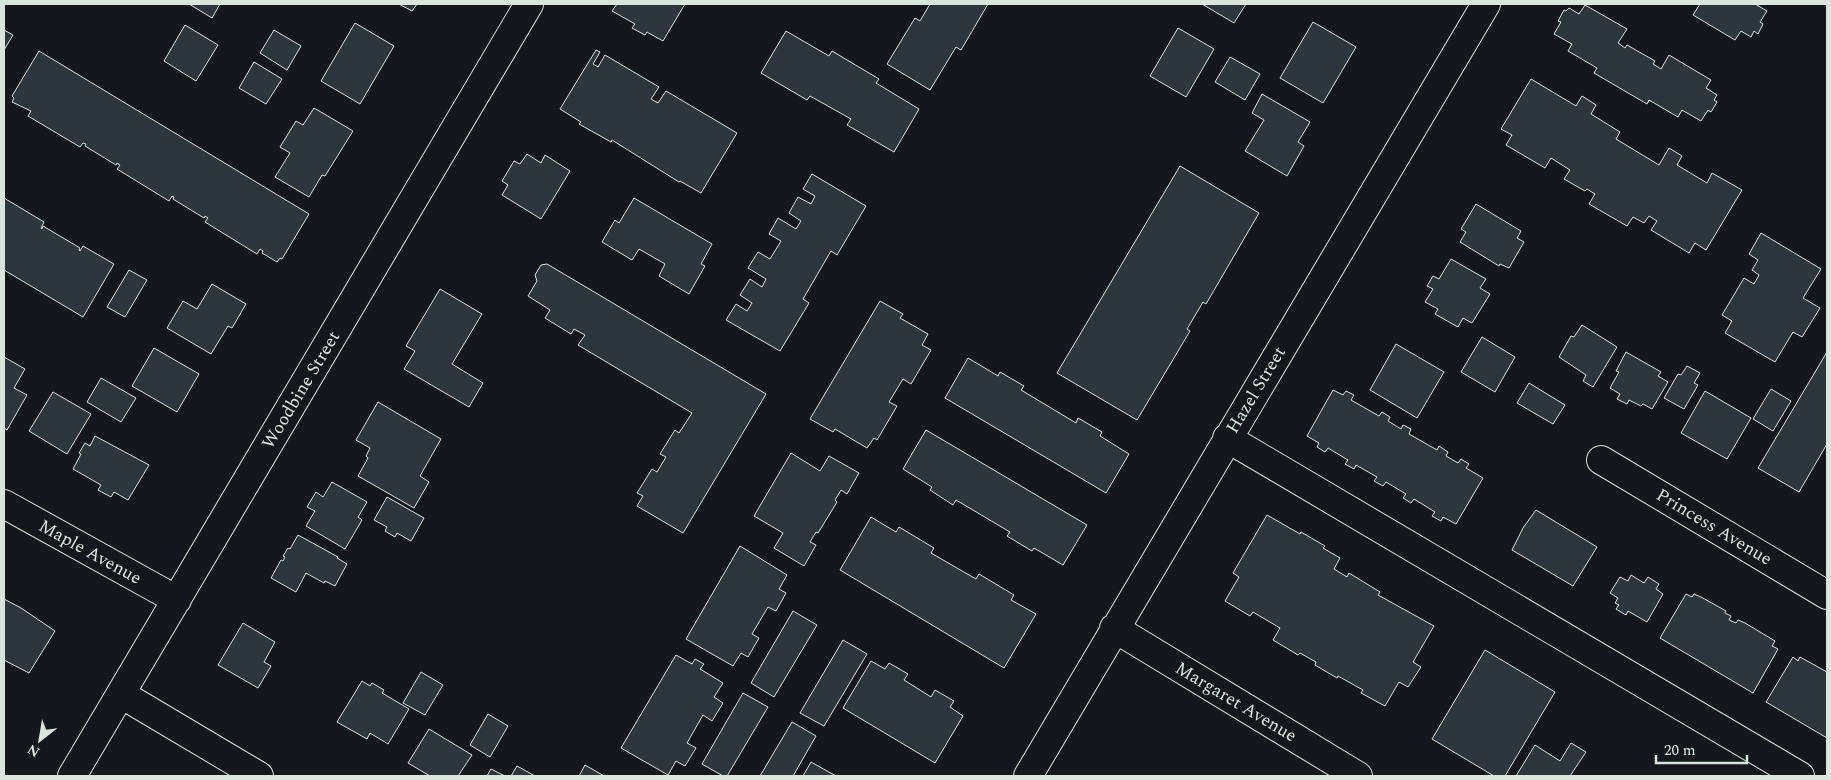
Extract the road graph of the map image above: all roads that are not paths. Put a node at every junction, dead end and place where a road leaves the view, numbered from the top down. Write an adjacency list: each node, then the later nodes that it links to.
1 (529, 4): 7 (street, Woodbine Street)
2 (1486, 4): 3 (street, Hazel Street)
3 (1227, 438): 8 (street, Hazel Street); 14 (street)
4 (1601, 460): 6 (street, Princess Avenue)
5 (4, 504): 7 (street, Maple Avenue)
6 (1827, 595)
7 (177, 600): 9 (street, Woodbine Street)
8 (1114, 628): 12 (street, Hazel Street); 13 (street, Margaret Avenue)
9 (121, 694): 10 (street, Woodbine Street); 11 (street)
10 (72, 776)
11 (259, 776)
12 (1028, 776)
13 (1358, 776)
14 (1800, 776)

